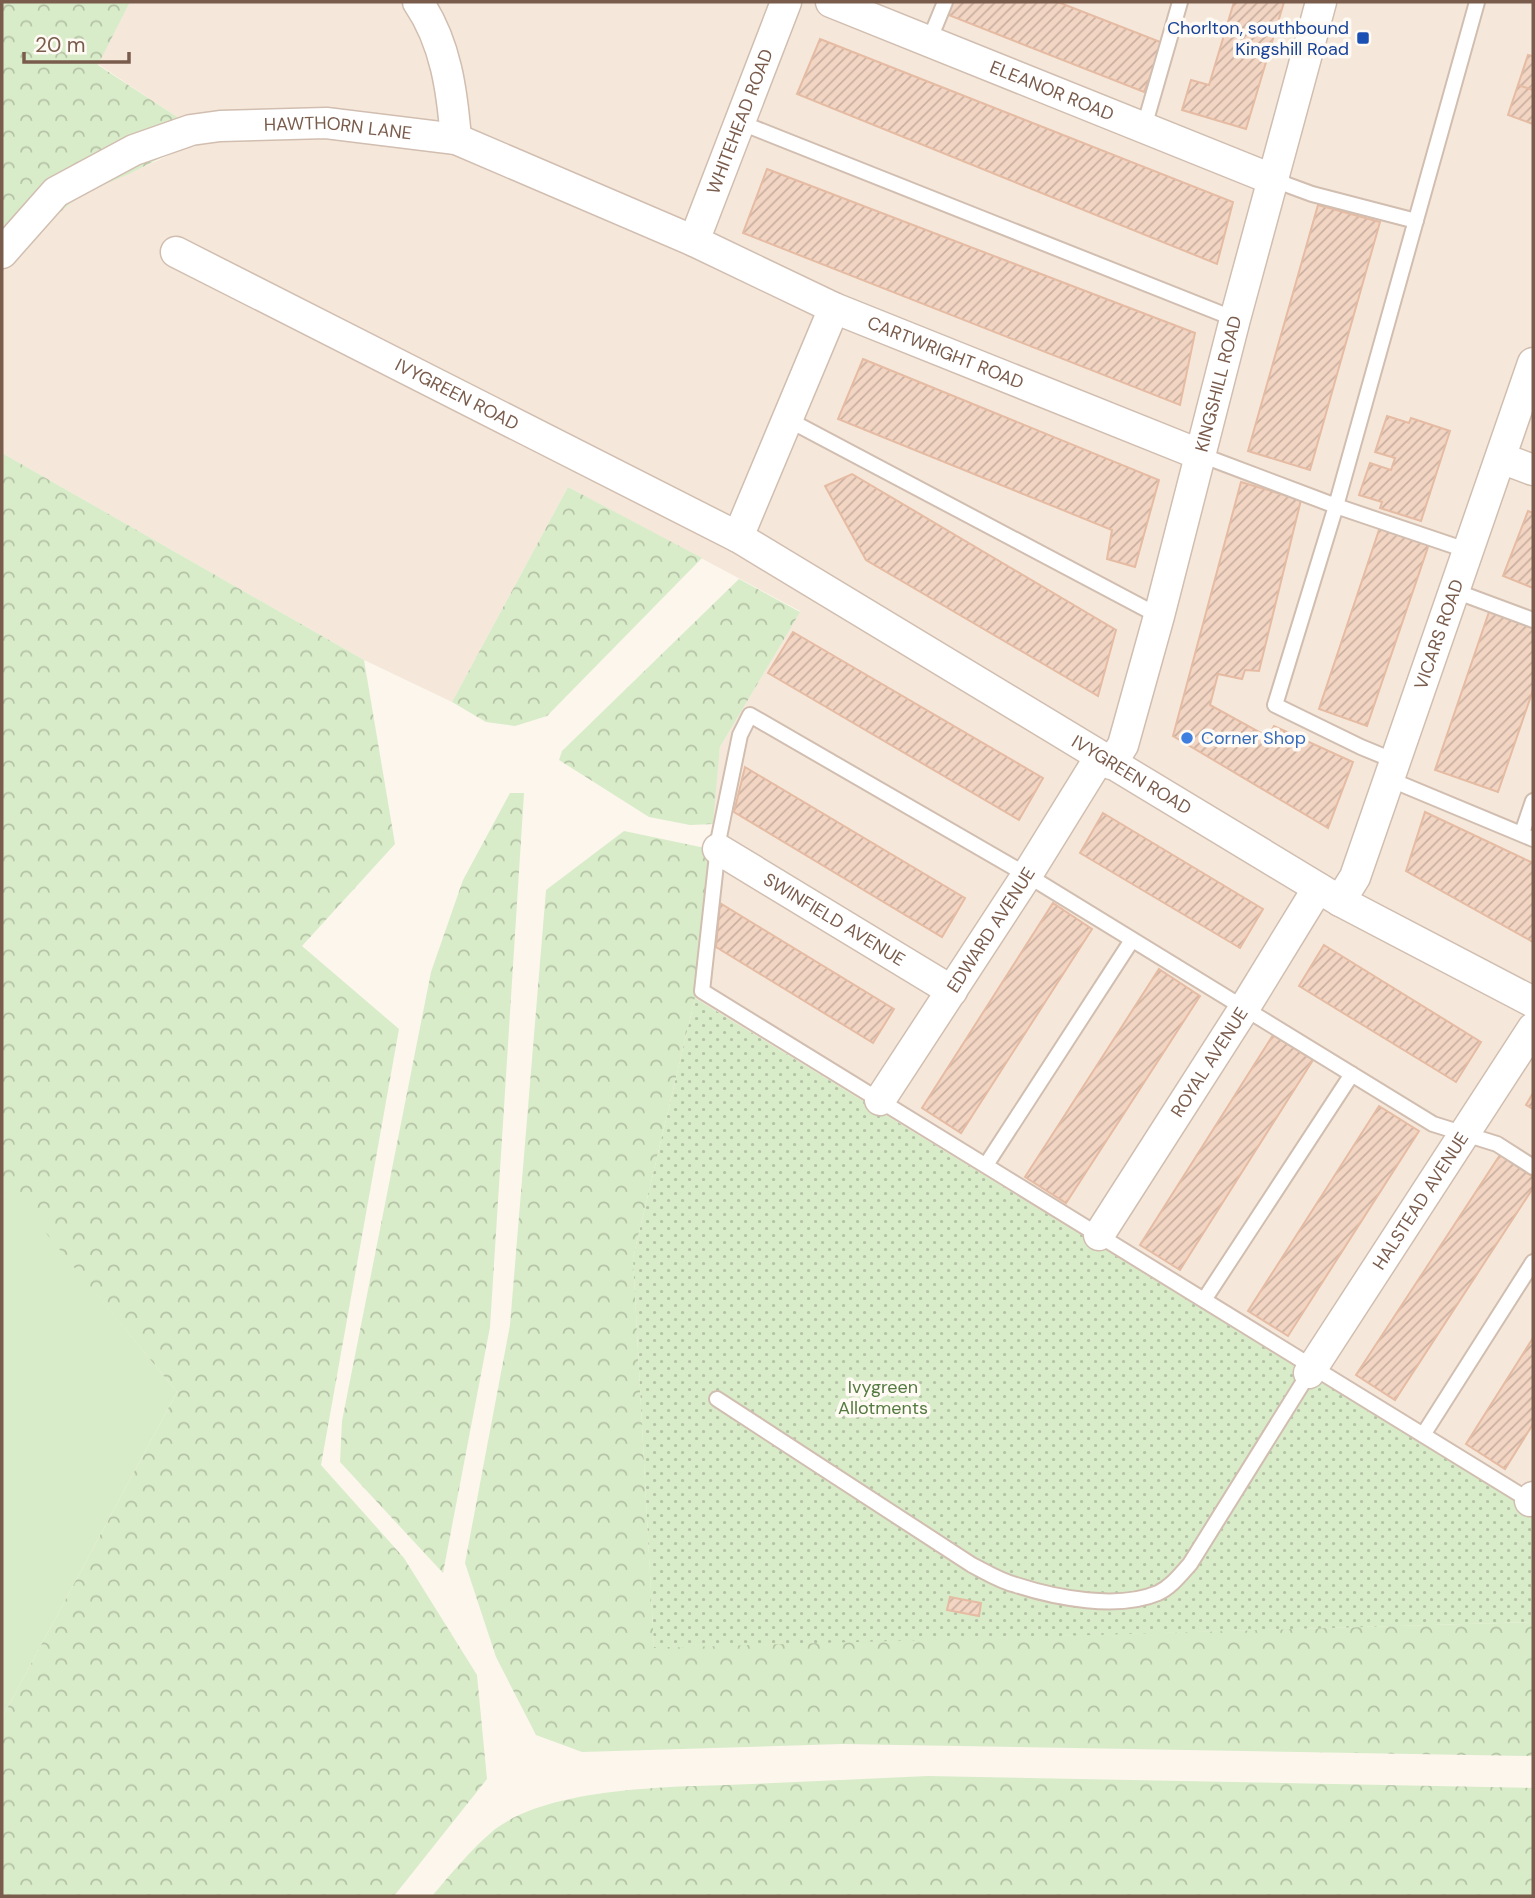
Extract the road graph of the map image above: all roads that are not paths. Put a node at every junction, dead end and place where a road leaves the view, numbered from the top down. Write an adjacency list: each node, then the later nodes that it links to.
1 (418, 2): 11 (street)
2 (786, 2): 9 (street, WHITEHEAD ROAD)
3 (831, 2): 8 (street, ELEANOR ROAD)
4 (945, 2): 8 (lane)
5 (1180, 2): 10 (lane)
6 (1321, 2): 12 (street, KINGSHILL ROAD)
7 (1477, 2): 13 (lane)
8 (929, 41): 10 (street, ELEANOR ROAD)
9 (739, 122): 14 (street, WHITEHEAD ROAD); 18 (lane)
10 (1144, 127): 12 (street, ELEANOR ROAD)
11 (456, 139): 14 (street, HAWTHORN LANE); 16 (street, HAWTHORN LANE)
12 (1274, 180): 13 (lane); 18 (street, KINGSHILL ROAD)
13 (1416, 220): 24 (lane)
14 (694, 241): 17 (street, CARTWRIGHT ROAD)
15 (176, 252): 25 (street, IVYGREEN ROAD)
16 (2, 253)
17 (834, 308): 20 (street); 21 (street, CARTWRIGHT ROAD)
18 (1235, 319): 21 (street, KINGSHILL ROAD)
19 (1533, 363): 22 (street, VICARS ROAD)
20 (787, 419): 25 (street); 28 (lane)
21 (1200, 455): 24 (lane); 28 (street, KINGSHILL ROAD)
22 (1501, 458): 23 (street); 26 (street, VICARS ROAD)
23 (1533, 470)
24 (1336, 506): 26 (lane); 31 (lane)
25 (738, 537): 30 (street, IVYGREEN ROAD)
26 (1469, 551): 27 (street, VICARS ROAD)
27 (1455, 591): 29 (lane); 31 (street, VICARS ROAD)
28 (1159, 616): 30 (street, KINGSHILL ROAD)
29 (1533, 620)
30 (1105, 761): 35 (street, EDWARD AVENUE); 36 (street, IVYGREEN ROAD)
31 (1392, 770): 33 (lane); 36 (street, VICARS ROAD)
32 (1533, 801): 33 (lane)
33 (1527, 836)
34 (718, 849): 35 (lane); 38 (street, SWINFIELD AVENUE); 43 (lane)
35 (1027, 875): 37 (lane); 38 (street, EDWARD AVENUE)
36 (1329, 895): 39 (street, IVYGREEN ROAD); 40 (street, ROYAL AVENUE)
37 (1132, 940): 40 (lane); 45 (lane)
38 (952, 990): 43 (street, EDWARD AVENUE)
39 (1533, 1002)
40 (1245, 1007): 42 (lane); 47 (street, ROYAL AVENUE)
41 (1533, 1028): 44 (street, HALSTEAD AVENUE)
42 (1352, 1074): 44 (lane); 49 (lane)
43 (880, 1100): 45 (lane)
44 (1464, 1134): 46 (lane); 50 (street, HALSTEAD AVENUE)
45 (986, 1165): 47 (lane)
46 (1533, 1167)
47 (1099, 1235): 49 (lane)
48 (1533, 1262): 52 (lane)
49 (1204, 1300): 50 (lane)
50 (1311, 1370): 51 (lane); 52 (lane)
51 (717, 1399)
52 (1423, 1435): 53 (lane)
53 (1532, 1500)

